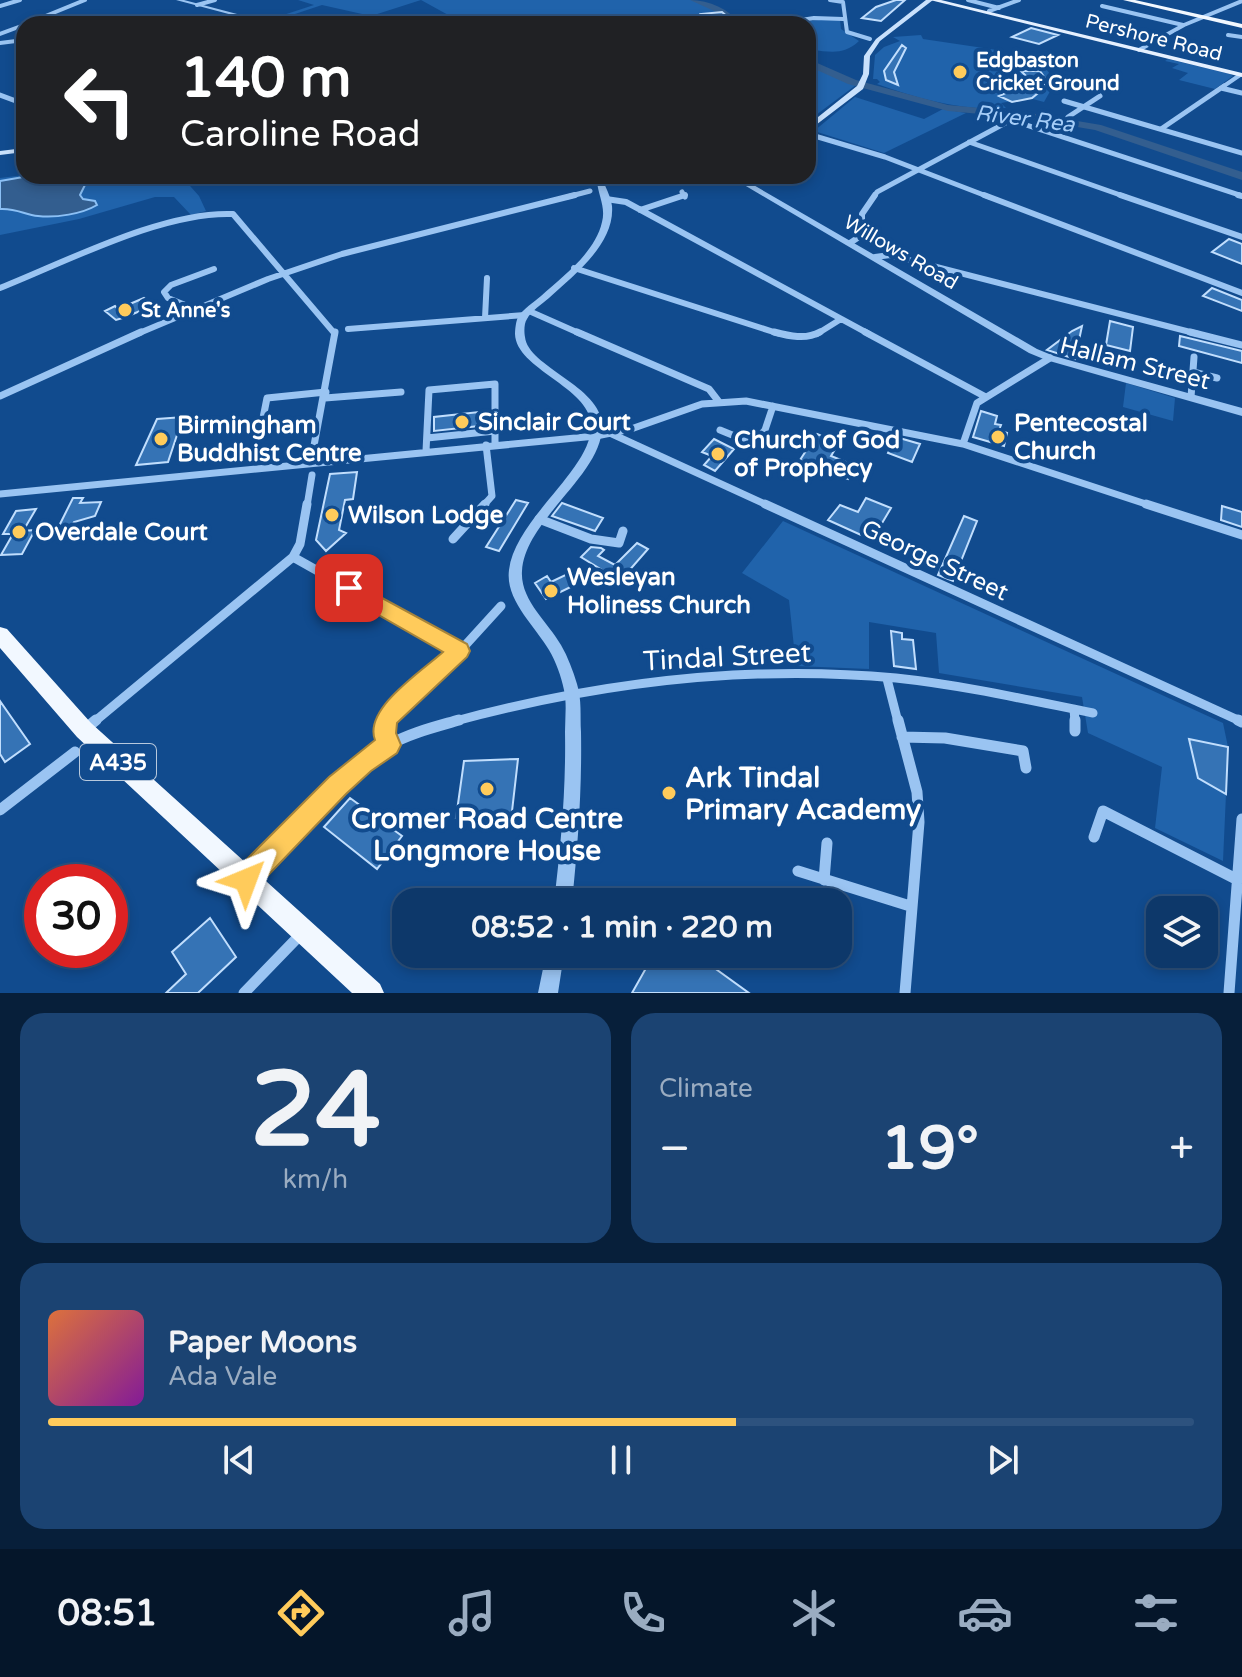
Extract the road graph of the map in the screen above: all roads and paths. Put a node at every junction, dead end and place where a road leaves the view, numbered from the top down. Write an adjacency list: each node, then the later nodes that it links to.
1 (20, 0): 14 (street)
2 (85, 0): 18 (street)
3 (178, 0): 13 (street)
4 (215, 0): 13 (street)
5 (830, 0): 22 (street)
6 (920, 0): 25 (main road)
7 (932, 0): 23 (main road, Pershore Road); 25 (main road)
8 (945, 0): 17 (main road, Pershore Road)
9 (968, 0): 16 (street)
10 (1019, 0): 16 (street)
11 (1126, 0): 21 (highway)
12 (1242, 1): 21 (street)
13 (197, 5): 19 (street)
14 (0, 6)
15 (1102, 6): 26 (street)
16 (999, 8): 17 (street)
17 (989, 11): 23 (main road, Pershore Road)
18 (45, 16)
19 (240, 16)
20 (816, 18): 22 (street)
21 (1200, 18): 26 (street); 27 (highway)
22 (843, 19): 31 (street)
23 (1012, 19): 32 (main road, Pershore Road)
24 (1099, 22): 29 (street)
25 (891, 25): 31 (main road)
26 (1184, 25): 29 (street)
27 (1242, 26)
28 (1228, 35): 30 (street)
29 (1163, 37): 32 (street)
30 (1242, 37)
31 (874, 39): 33 (main road); 34 (main road)
32 (1139, 50): 35 (main road, Pershore Road)
33 (857, 55): 34 (main road); 36 (main road)
34 (867, 56): 36 (main road)
35 (1241, 75): 37 (street)
36 (862, 83): 43 (main road)
37 (1221, 88): 38 (street); 44 (street)
38 (1242, 93)
39 (1100, 96): 41 (street)
40 (1064, 101): 41 (street)
41 (1084, 107): 42 (street); 44 (street)
42 (1068, 117)
43 (816, 125)
44 (1161, 129): 47 (street)
45 (816, 135): 48 (street)
46 (969, 142): 48 (street); 53 (street); 56 (street)
47 (1242, 153)
48 (918, 169): 57 (street); 64 (street)
49 (600, 184): 54 (street)
50 (747, 184): 57 (street, Willows Road)
51 (590, 191): 61 (street)
52 (682, 192): 55 (street)
53 (1242, 196)
54 (606, 199): 55 (street); 59 (street)
55 (640, 210): 68 (street)
56 (1242, 237)
57 (850, 243): 58 (street, Willows Road)
58 (875, 257): 70 (street); 72 (street, Willows Road)
59 (574, 268): 66 (street); 68 (street)
60 (214, 269): 65 (street)
61 (285, 273): 63 (street); 65 (street); 76 (street)
62 (487, 278): 67 (street)
63 (0, 288)
64 (1242, 293)
65 (195, 309): 77 (street)
66 (527, 313): 67 (street); 80 (street); 87 (street)
67 (485, 318): 69 (street)
68 (841, 319): 78 (street)
69 (348, 329)
70 (1242, 345)
71 (1194, 357): 73 (street)
72 (1050, 358): 78 (street, Hallam Street); 79 (street, Hallam Street)
73 (1193, 372): 74 (street); 79 (street)
74 (1217, 378)
75 (401, 392): 76 (street)
76 (325, 395): 83 (street); 91 (street)
77 (0, 396)
78 (984, 396): 89 (street)
79 (1191, 397): 82 (street, Hallam Street)
80 (719, 402): 81 (street); 86 (street)
81 (773, 406): 84 (street); 89 (street)
82 (1242, 412)
83 (263, 418)
84 (720, 430)
85 (495, 431): 88 (street); 88 (street); 90 (street)
86 (612, 434): 87 (street); 107 (street, George Street)
87 (596, 436): 90 (street); 95 (street)
88 (427, 438): 92 (street)
89 (963, 444): 97 (street)
90 (490, 445): 92 (street); 98 (street)
91 (313, 451)
92 (426, 451): 94 (street)
93 (312, 475): 99 (street)
94 (0, 494)
95 (539, 519): 96 (street); 104 (street)
96 (623, 531)
97 (1242, 535)
98 (453, 539)
99 (293, 557): 102 (street); 108 (street)
100 (501, 606): 102 (street)
101 (0, 635): 108 (highway, A435)
102 (460, 651): 111 (street)
103 (887, 679): 104 (street, Tindal Street); 105 (street, Tindal Street); 110 (street)
104 (571, 691): 111 (street, Tindal Street); 122 (street)
105 (1074, 709): 106 (street, Tindal Street); 109 (street)
106 (1093, 713)
107 (1242, 722)
108 (84, 730): 119 (highway, A435)
109 (1075, 731)
110 (902, 737): 113 (street); 123 (street)
111 (389, 745): 119 (street, Tindal Street)
112 (75, 752): 114 (street)
113 (1026, 768)
114 (0, 810)
115 (1242, 819): 121 (street)
116 (1094, 837): 121 (street)
117 (827, 843): 120 (street)
118 (798, 871): 120 (street)
119 (246, 880): 124 (highway, A435)
120 (824, 880): 123 (street)
121 (1238, 880): 130 (street)
122 (564, 888)
123 (910, 906): 129 (street)
124 (304, 932): 126 (street); 127 (highway, A435)
125 (552, 968): 128 (street)
126 (244, 993)
127 (371, 993)
128 (548, 993)
129 (905, 993)
130 (1229, 993)

